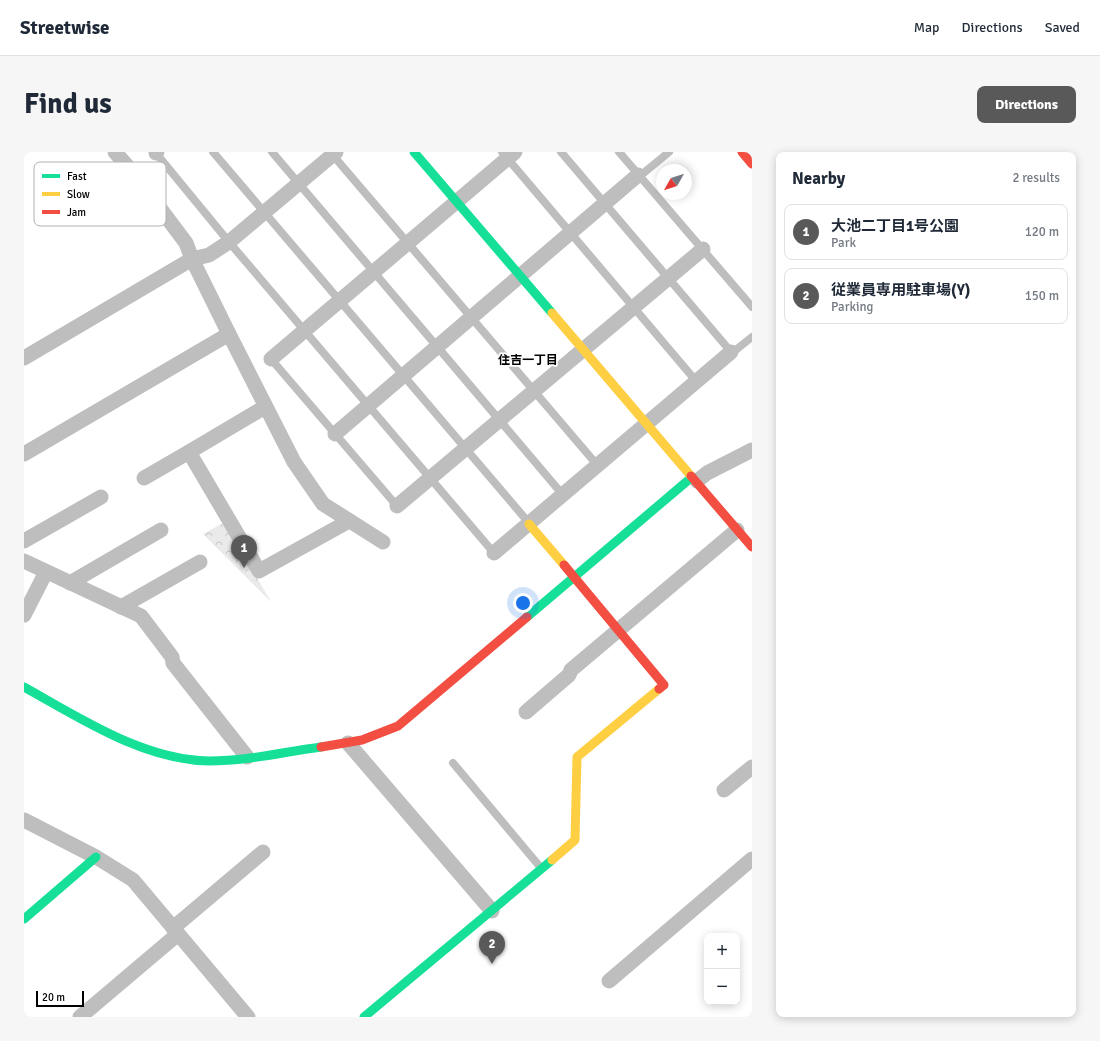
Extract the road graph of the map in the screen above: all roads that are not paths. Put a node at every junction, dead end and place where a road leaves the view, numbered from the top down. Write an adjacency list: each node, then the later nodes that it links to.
1 (115, 152): 12 (street)
2 (156, 152): 13 (lane)
3 (213, 152): 20 (lane)
4 (272, 152): 17 (lane)
5 (414, 152): 18 (street)
6 (561, 152): 19 (lane)
7 (619, 152): 16 (lane)
8 (669, 152): 16 (lane)
9 (742, 152): 15 (street)
10 (333, 153): 17 (street); 24 (lane)
11 (508, 154): 18 (street); 22 (lane)
12 (124, 162)
13 (164, 162)
14 (166, 164): 23 (lane)
15 (752, 164)
16 (639, 175): 19 (street); 25 (lane)
17 (298, 183): 20 (street); 27 (lane)
18 (457, 202): 24 (street); 28 (street)
19 (604, 203): 22 (street); 29 (lane)
20 (264, 212): 23 (street); 30 (lane)
21 (166, 216): 26 (street)
22 (570, 233): 28 (street); 32 (lane)
23 (229, 242): 26 (street); 34 (lane)
24 (408, 242): 27 (street); 33 (lane)
25 (703, 249): 29 (street); 31 (lane)
26 (192, 259): 35 (street); 40 (street)
27 (374, 272): 30 (street); 37 (lane)
28 (520, 275): 33 (street); 38 (street)
29 (668, 278): 32 (street); 39 (lane)
30 (340, 301): 34 (street); 42 (lane)
31 (752, 307)
32 (634, 308): 38 (street); 43 (lane)
33 (471, 316): 37 (street); 44 (lane)
34 (304, 331): 41 (street); 45 (lane)
35 (229, 334): 46 (street); 53 (street)
36 (752, 338): 39 (lane)
37 (437, 346): 42 (street); 47 (lane)
38 (583, 351): 44 (street); 48 (street)
39 (731, 352): 43 (street)
40 (24, 358)
41 (271, 359): 49 (lane)
42 (403, 375): 45 (street); 50 (lane)
43 (696, 381): 48 (street)
44 (535, 392): 47 (street); 54 (lane)
45 (368, 405): 49 (street); 56 (lane)
46 (265, 407): 52 (street); 61 (street)
47 (500, 421): 50 (street); 58 (lane)
48 (646, 423): 54 (street); 57 (street)
49 (335, 434): 60 (lane)
50 (466, 449): 56 (street); 62 (lane)
51 (752, 450): 57 (street)
52 (189, 452): 55 (street); 61 (street)
53 (24, 454)
54 (598, 466): 58 (street)
55 (144, 478)
56 (431, 479): 60 (street); 68 (lane)
57 (694, 479): 64 (street); 72 (street)
58 (563, 495): 62 (street)
59 (101, 497): 65 (street)
60 (397, 506)
61 (349, 521): 66 (street)
62 (529, 524): 68 (street); 72 (street)
63 (161, 530): 73 (street)
64 (737, 530): 67 (street); 76 (street)
65 (24, 541)
66 (383, 542)
67 (752, 547)
68 (494, 553)
69 (24, 561): 71 (street)
70 (200, 562): 74 (street)
71 (46, 572): 73 (street); 75 (street)
72 (574, 578): 76 (street); 79 (street)
73 (70, 583): 74 (street)
74 (121, 607): 80 (street)
75 (24, 615)
76 (619, 631): 78 (street); 88 (street)
77 (24, 687): 80 (street)
78 (526, 712)
79 (348, 743): 80 (street); 89 (street)
80 (247, 757)
81 (453, 763): 88 (lane)
82 (752, 767): 83 (street)
83 (724, 790)
84 (24, 820): 86 (street)
85 (263, 852): 91 (street)
86 (96, 857): 90 (street); 91 (street)
87 (752, 859): 92 (street)
88 (542, 868): 89 (street)
89 (492, 911): 95 (street)
90 (24, 919)
91 (176, 931): 93 (street); 94 (street)
92 (609, 981)
93 (80, 1017)
94 (248, 1017)
95 (364, 1017)

